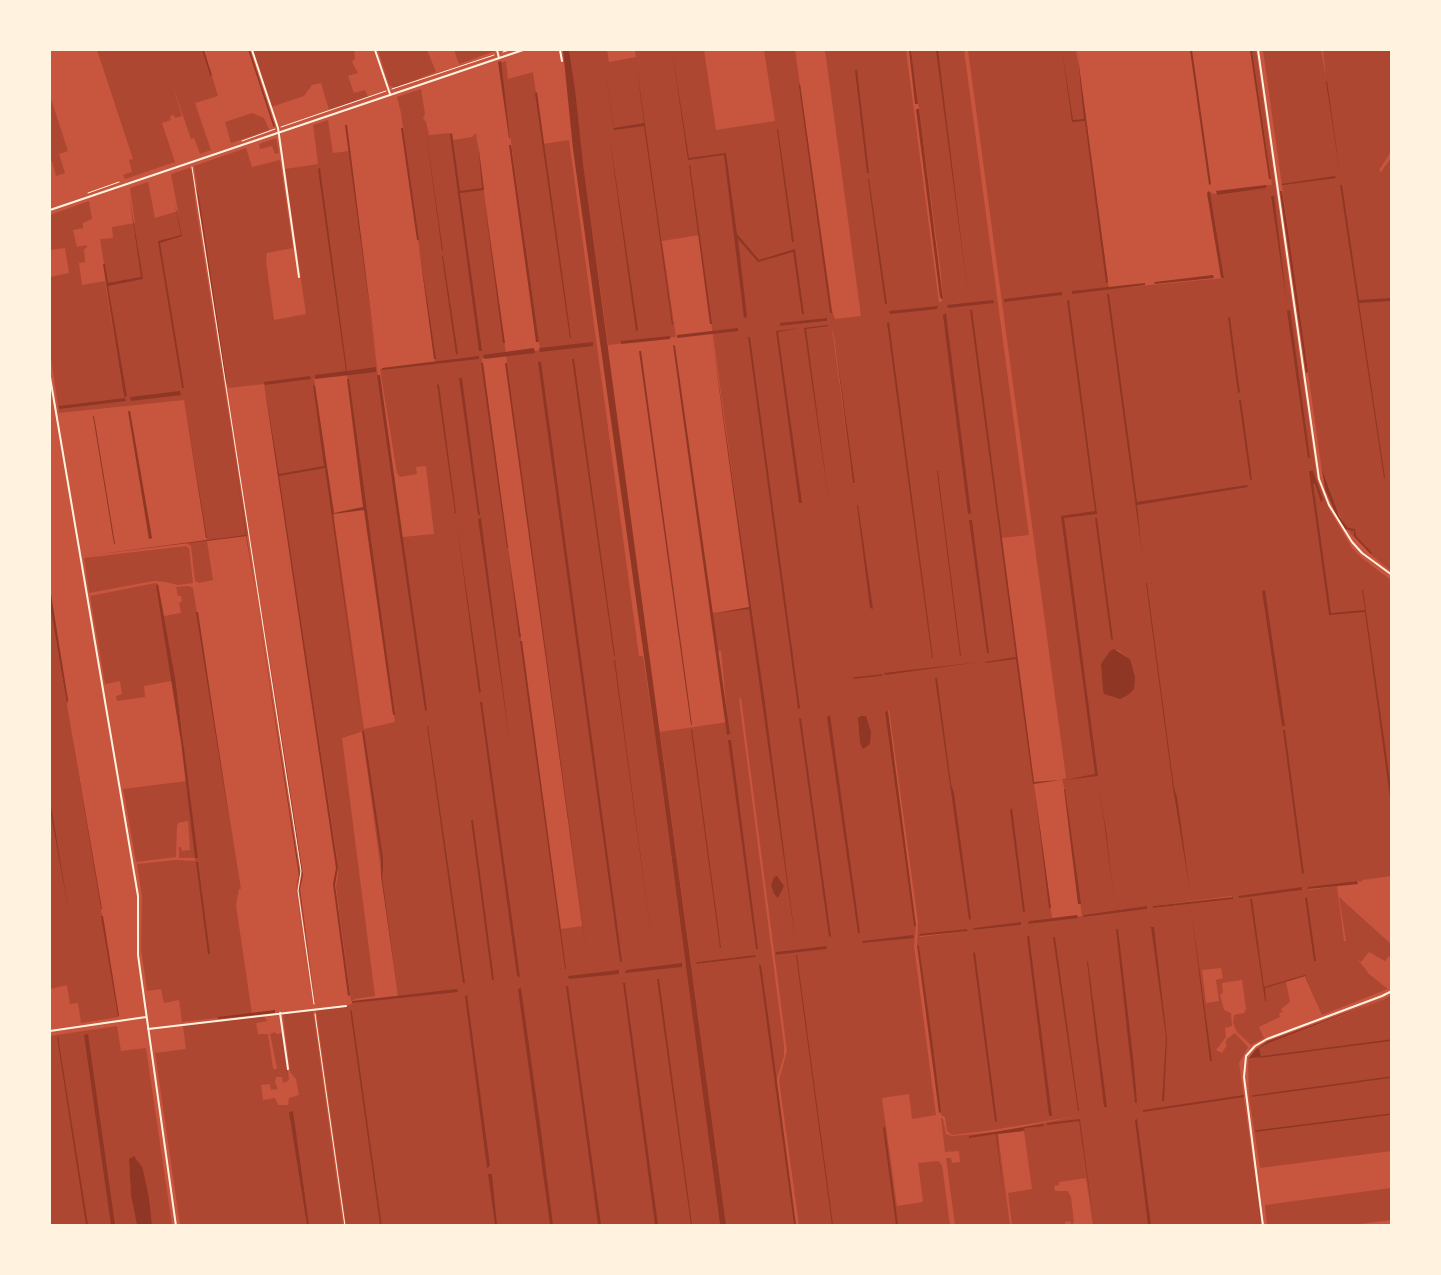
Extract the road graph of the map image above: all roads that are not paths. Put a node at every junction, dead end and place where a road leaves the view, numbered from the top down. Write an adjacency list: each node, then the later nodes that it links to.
1 (252, 50): 9 (street)
2 (375, 50): 8 (street)
3 (523, 50): 6 (street)
4 (560, 50): 7 (street)
5 (1258, 50): 13 (street)
6 (498, 54): 8 (street)
7 (562, 61)
8 (389, 92): 9 (street)
9 (278, 133): 10 (street); 11 (street)
10 (50, 210)
11 (299, 277)
12 (50, 376): 17 (street)
13 (1392, 575)
14 (1392, 990): 22 (street)
15 (346, 1006): 16 (street)
16 (280, 1014): 18 (street); 20 (street)
17 (146, 1017): 18 (street); 19 (street)
18 (148, 1029): 21 (street)
19 (50, 1031)
20 (288, 1069)
21 (176, 1226)
22 (1263, 1226)

